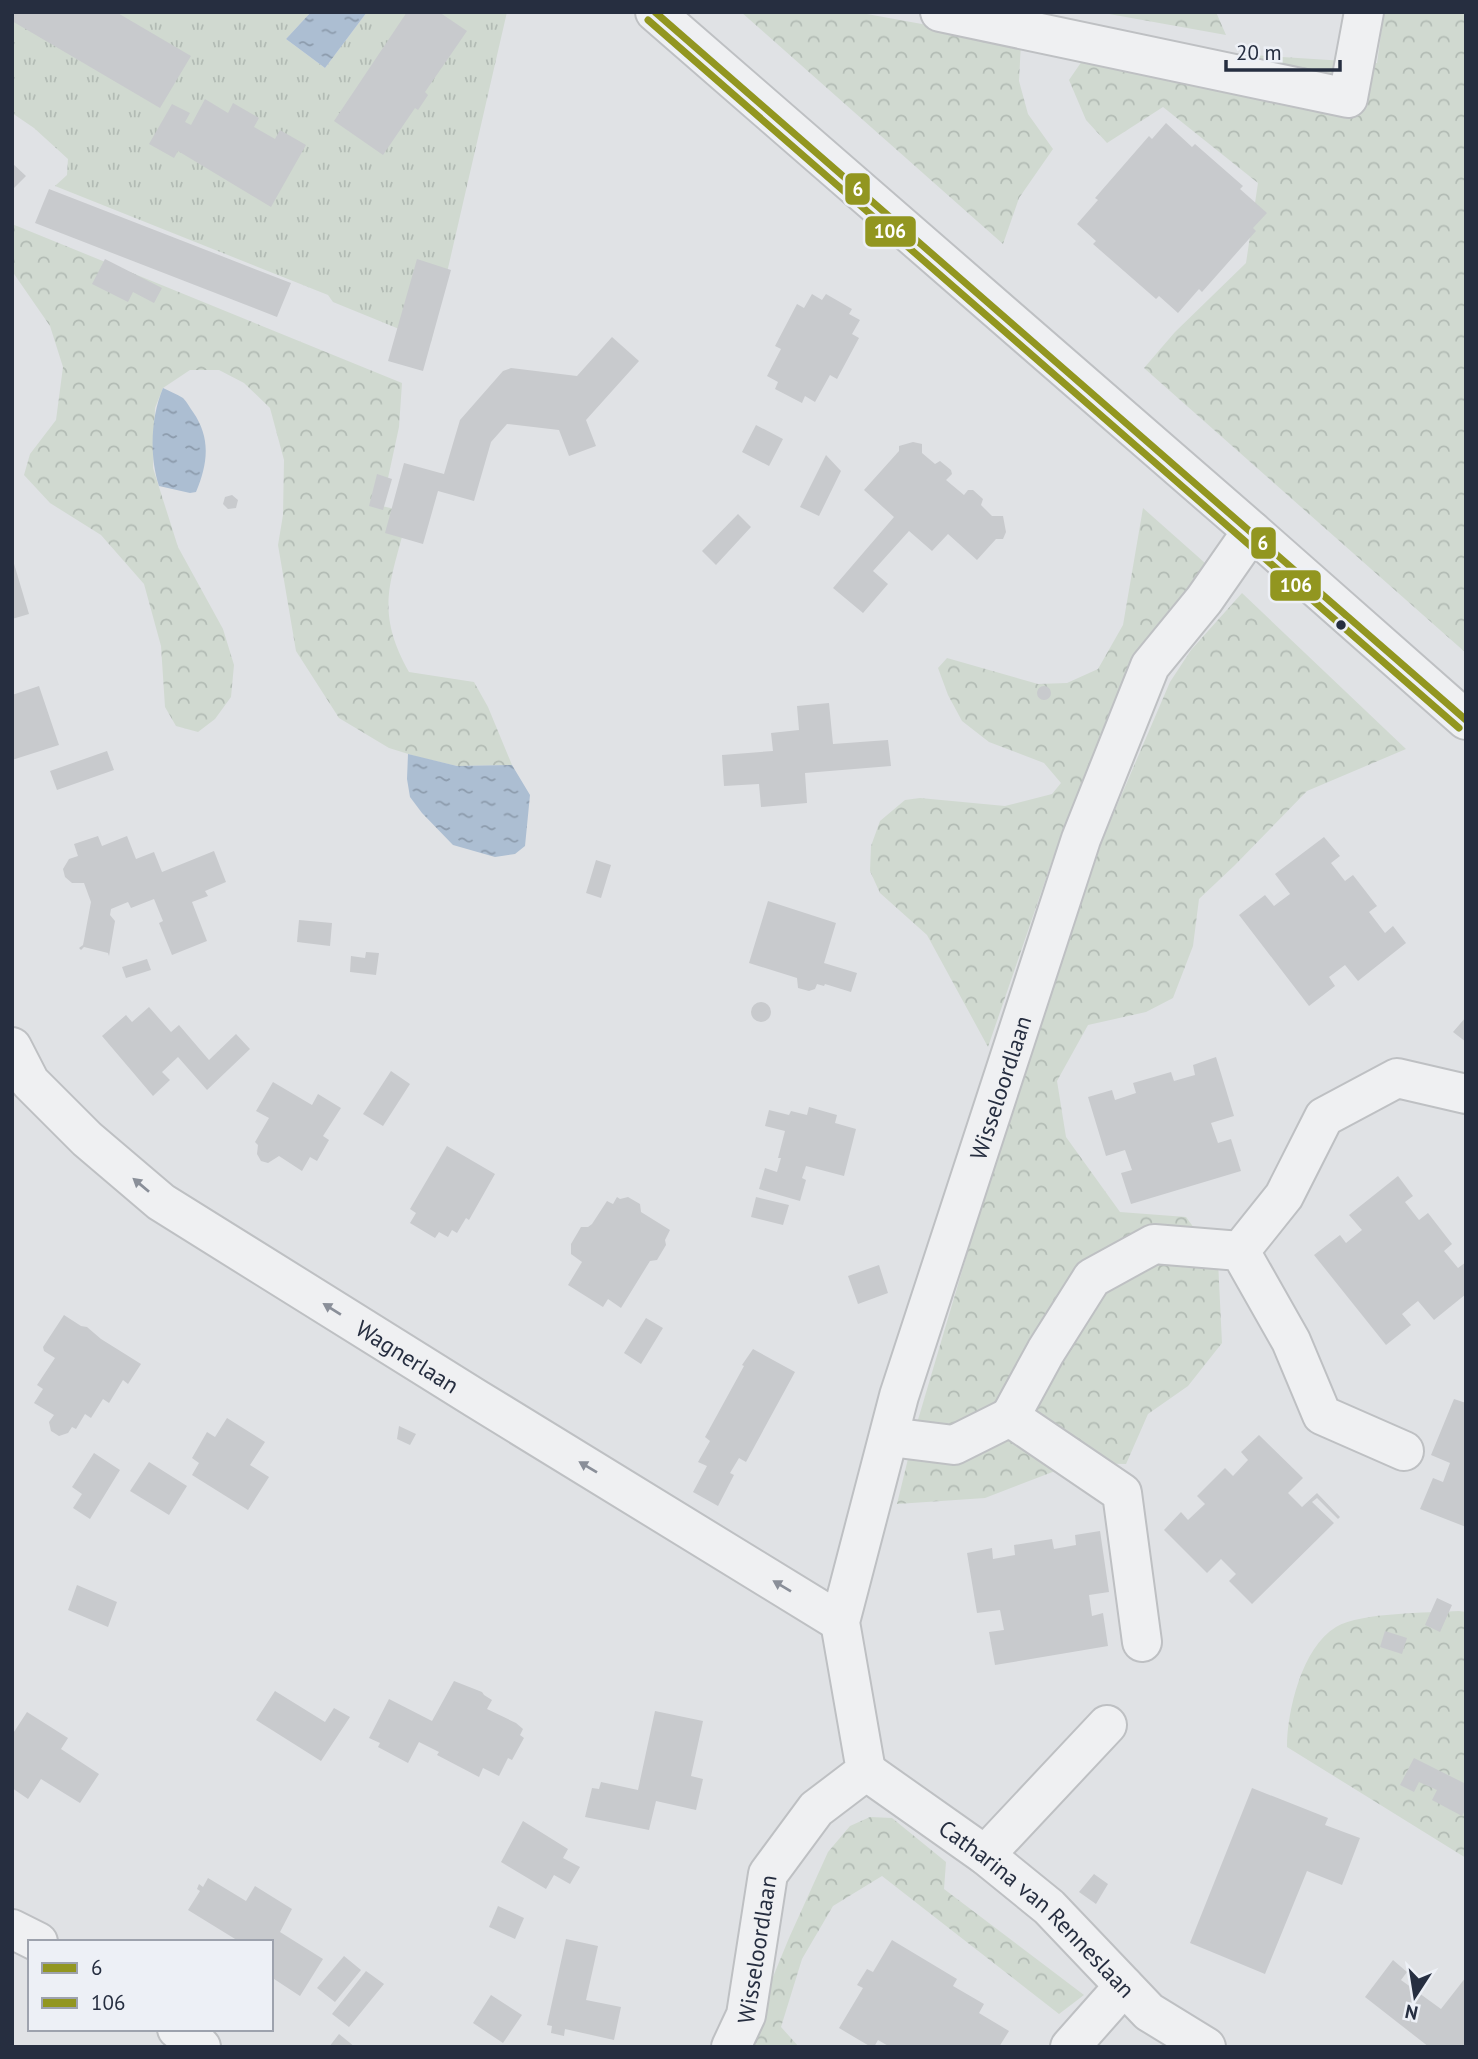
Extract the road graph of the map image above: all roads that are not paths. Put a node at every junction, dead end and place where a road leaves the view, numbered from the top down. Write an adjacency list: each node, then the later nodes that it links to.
1 (655, 12): 4 (street)
2 (940, 12): 3 (street)
3 (1364, 12)
4 (1252, 531): 5 (street); 10 (street, Wisseloordlaan)
5 (1466, 720)
6 (12, 1047): 12 (street, Wagnerlaan, one-way to 6)
7 (1466, 1094): 8 (street)
8 (1240, 1251): 9 (street); 11 (street)
9 (1010, 1417): 10 (street); 13 (street)
10 (890, 1437): 12 (street, Wisseloordlaan)
11 (1404, 1451)
12 (840, 1622): 15 (street, Wisseloordlaan)
13 (1142, 1643)
14 (1107, 1725): 16 (street)
15 (866, 1771): 16 (street, Catharina van Renneslaan); 22 (street, Wisseloordlaan)
16 (985, 1855): 19 (street, Catharina van Renneslaan)
17 (12, 1929): 18 (street)
18 (34, 1940)
19 (1124, 1986): 23 (street); 24 (street, Catharina van Renneslaan)
20 (180, 2031): 21 (street)
21 (201, 2047)
22 (731, 2047)
23 (1070, 2047)
24 (1206, 2047)

